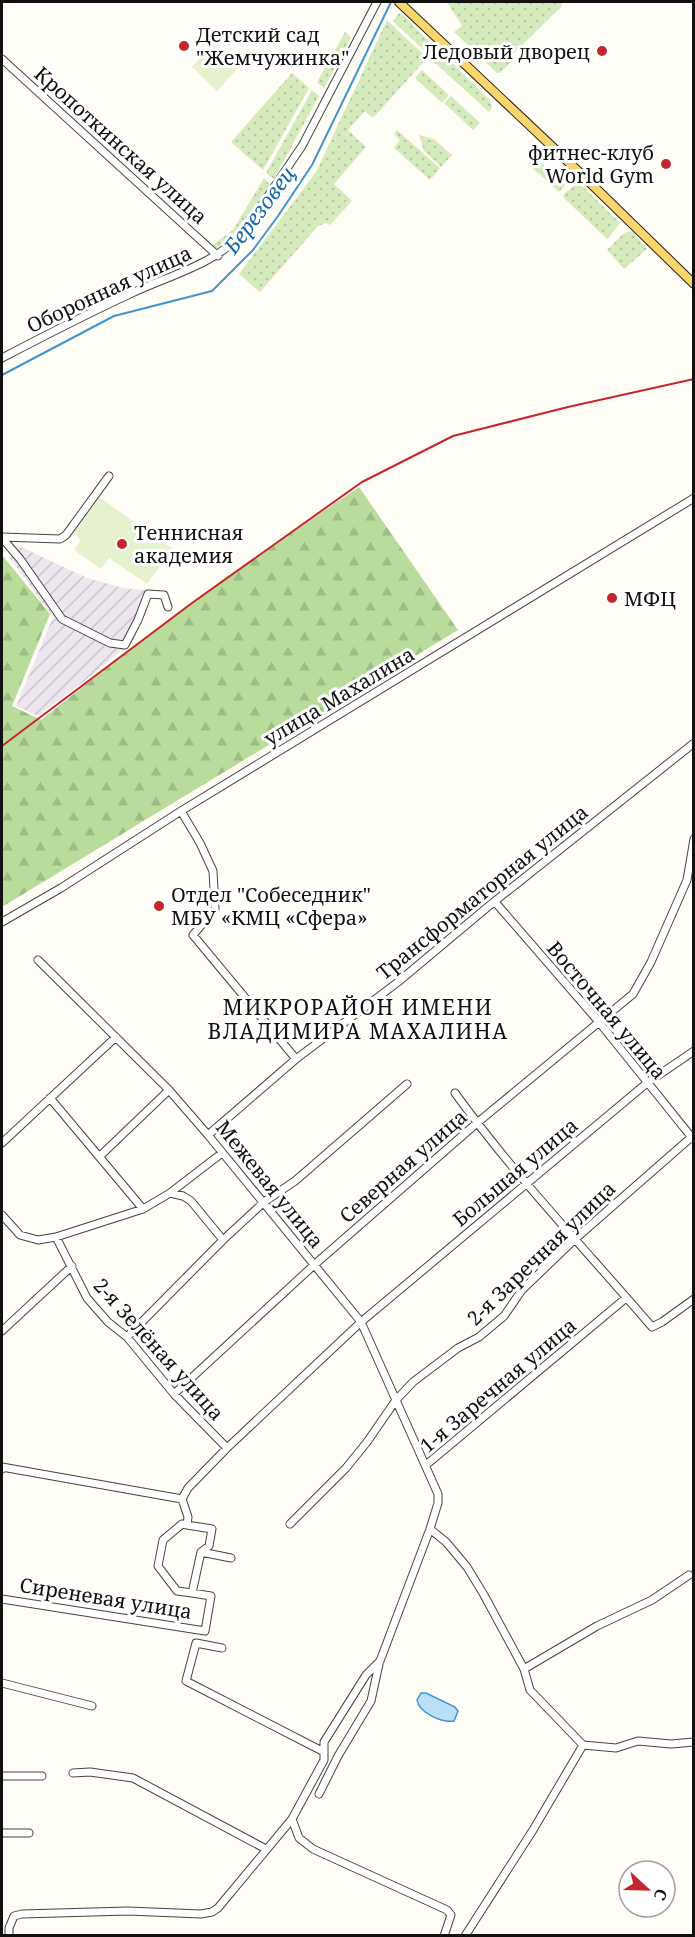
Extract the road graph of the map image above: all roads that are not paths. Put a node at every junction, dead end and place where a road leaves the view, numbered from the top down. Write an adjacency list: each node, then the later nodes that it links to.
1 (377, 2): 4 (street, Оборонная улица)
2 (399, 2): 5 (main road)
3 (2, 59): 4 (street, Кропоткинская улица)
4 (218, 256): 6 (street, Оборонная улица)
5 (693, 284)
6 (2, 358)
7 (109, 476): 9 (street)
8 (692, 501): 12 (street, улица Махалина)
9 (2, 538): 10 (street)
10 (168, 607)
11 (693, 743): 15 (street, Трансформаторная улица)
12 (181, 811): 16 (street, улица Махалина); 21 (street)
13 (693, 839): 14 (street, Северная улица)
14 (690, 882): 18 (street, Северная улица)
15 (495, 902): 18 (street, Восточная улица); 21 (street, Трансформаторная улица)
16 (2, 922)
17 (38, 960): 19 (street, Межевая улица)
18 (599, 1022): 23 (street, Восточная улица); 27 (street, Северная улица)
19 (116, 1037): 24 (street, Межевая улица); 26 (street)
20 (693, 1051): 23 (street, Большая улица)
21 (296, 1059): 28 (street, Трансформаторная улица)
22 (407, 1083): 35 (street)
23 (647, 1083): 29 (street, Восточная улица); 33 (street, Большая улица)
24 (170, 1090): 28 (street, Межевая улица); 32 (street)
25 (455, 1093): 27 (street)
26 (50, 1098): 30 (street); 32 (street)
27 (477, 1123): 33 (street); 41 (street, Северная улица)
28 (208, 1135): 31 (street, Межевая улица)
29 (693, 1137): 39 (street, 2-я Заречная улица)
30 (2, 1143)
31 (222, 1153): 34 (street); 35 (street, Межевая улица)
32 (100, 1156): 36 (street)
33 (526, 1184): 39 (street); 45 (street, Большая улица)
34 (170, 1193): 36 (street); 40 (street)
35 (264, 1202): 40 (street); 41 (street, Межевая улица)
36 (143, 1209): 38 (street)
37 (2, 1215): 38 (street)
38 (56, 1237): 42 (street, 2-я Зелёная улица)
39 (575, 1239): 43 (street); 49 (street, 2-я Заречная улица)
40 (223, 1240): 47 (street)
41 (314, 1265): 45 (street, Межевая улица); 48 (street, Северная улица)
42 (72, 1266): 46 (street); 47 (street, 2-я Зелёная улица)
43 (626, 1298): 44 (street); 51 (street, 1-я Заречная улица)
44 (693, 1299)
45 (361, 1322): 49 (street, Межевая улица); 50 (street, 2-я Зелёная улица)
46 (2, 1331)
47 (127, 1337): 48 (street, 2-я Зелёная улица)
48 (174, 1394): 50 (street, 2-я Зелёная улица)
49 (396, 1400): 51 (street, Межевая улица); 54 (street, 2-я Заречная улица)
50 (227, 1448): 53 (street, 2-я Зелёная улица)
51 (426, 1465): 56 (street, 1-я Заречная улица)
52 (2, 1469): 53 (street)
53 (183, 1499): 55 (street)
54 (290, 1524)
55 (187, 1525): 57 (street); 60 (street)
56 (430, 1529): 63 (street, 1-я Заречная улица); 64 (street)
57 (201, 1552): 58 (street); 60 (street)
58 (231, 1558)
59 (689, 1575): 64 (street)
60 (192, 1593): 61 (street, Сиреневая улица)
61 (2, 1599)
62 (222, 1648): 69 (street)
63 (380, 1662): 69 (street); 73 (street)
64 (524, 1670): 68 (street)
65 (2, 1683): 66 (street)
66 (92, 1706)
67 (693, 1742): 68 (street)
68 (583, 1745): 80 (street)
69 (324, 1752): 74 (street)
70 (73, 1773): 77 (street)
71 (2, 1776): 72 (street)
72 (42, 1776)
73 (319, 1794)
74 (292, 1819): 77 (street); 79 (street)
75 (2, 1833): 76 (street)
76 (28, 1833)
77 (266, 1849): 78 (street)
78 (9, 1935)
79 (444, 1935)
80 (465, 1935)

